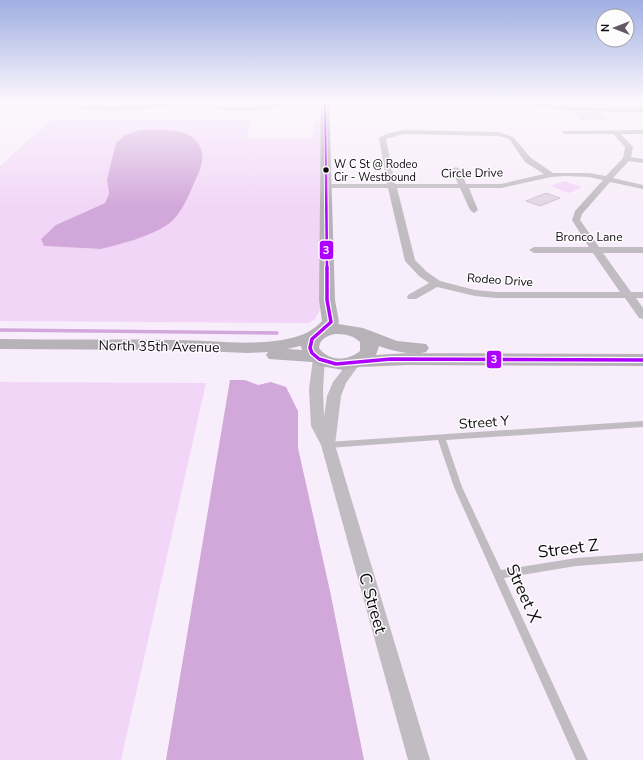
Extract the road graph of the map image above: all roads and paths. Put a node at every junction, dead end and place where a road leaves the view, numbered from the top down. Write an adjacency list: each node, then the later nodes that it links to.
1 (325, 136): 12 (street)
2 (386, 136): 13 (street, Rodeo Drive)
3 (447, 136): 6 (street)
4 (507, 136): 10 (street, Rodeo Drive)
5 (619, 136): 7 (street)
6 (455, 141)
7 (627, 158): 8 (street); 11 (street)
8 (643, 161)
9 (456, 169): 14 (street)
10 (551, 175): 11 (street); 14 (street, Circle Drive)
11 (608, 179): 15 (street); 18 (street)
12 (326, 186): 13 (street, Circle Drive); 24 (street)
13 (392, 186): 14 (street, Circle Drive); 20 (street, Rodeo Drive)
14 (464, 186): 16 (street)
15 (643, 187)
16 (474, 210)
17 (534, 250): 18 (street, Bronco Lane)
18 (596, 250): 19 (street, Bronco Lane); 21 (street)
19 (643, 250)
20 (436, 283): 21 (street, Rodeo Drive); 23 (street)
21 (628, 295): 22 (street, Rodeo Drive); 25 (street)
22 (643, 295)
23 (412, 297)
24 (327, 300): 26 (street); 27 (street)
25 (643, 316)
26 (359, 333): 27 (street); 29 (street); 33 (street)
27 (319, 334): 28 (street, North 35th Avenue); 31 (street)
28 (0, 344)
29 (643, 349)
30 (0, 357): 31 (street, North 35th Avenue)
31 (318, 358): 33 (street); 36 (street, C Street)
32 (643, 360): 33 (street)
33 (356, 362): 36 (street, C Street)
34 (643, 424): 35 (lane, Street Y)
35 (441, 438): 36 (lane, Street Y); 38 (lane, Street X)
36 (328, 445): 39 (street, C Street)
37 (643, 557): 38 (lane, Street Z)
38 (498, 575): 40 (lane, Street X)
39 (419, 760)
40 (582, 760)

